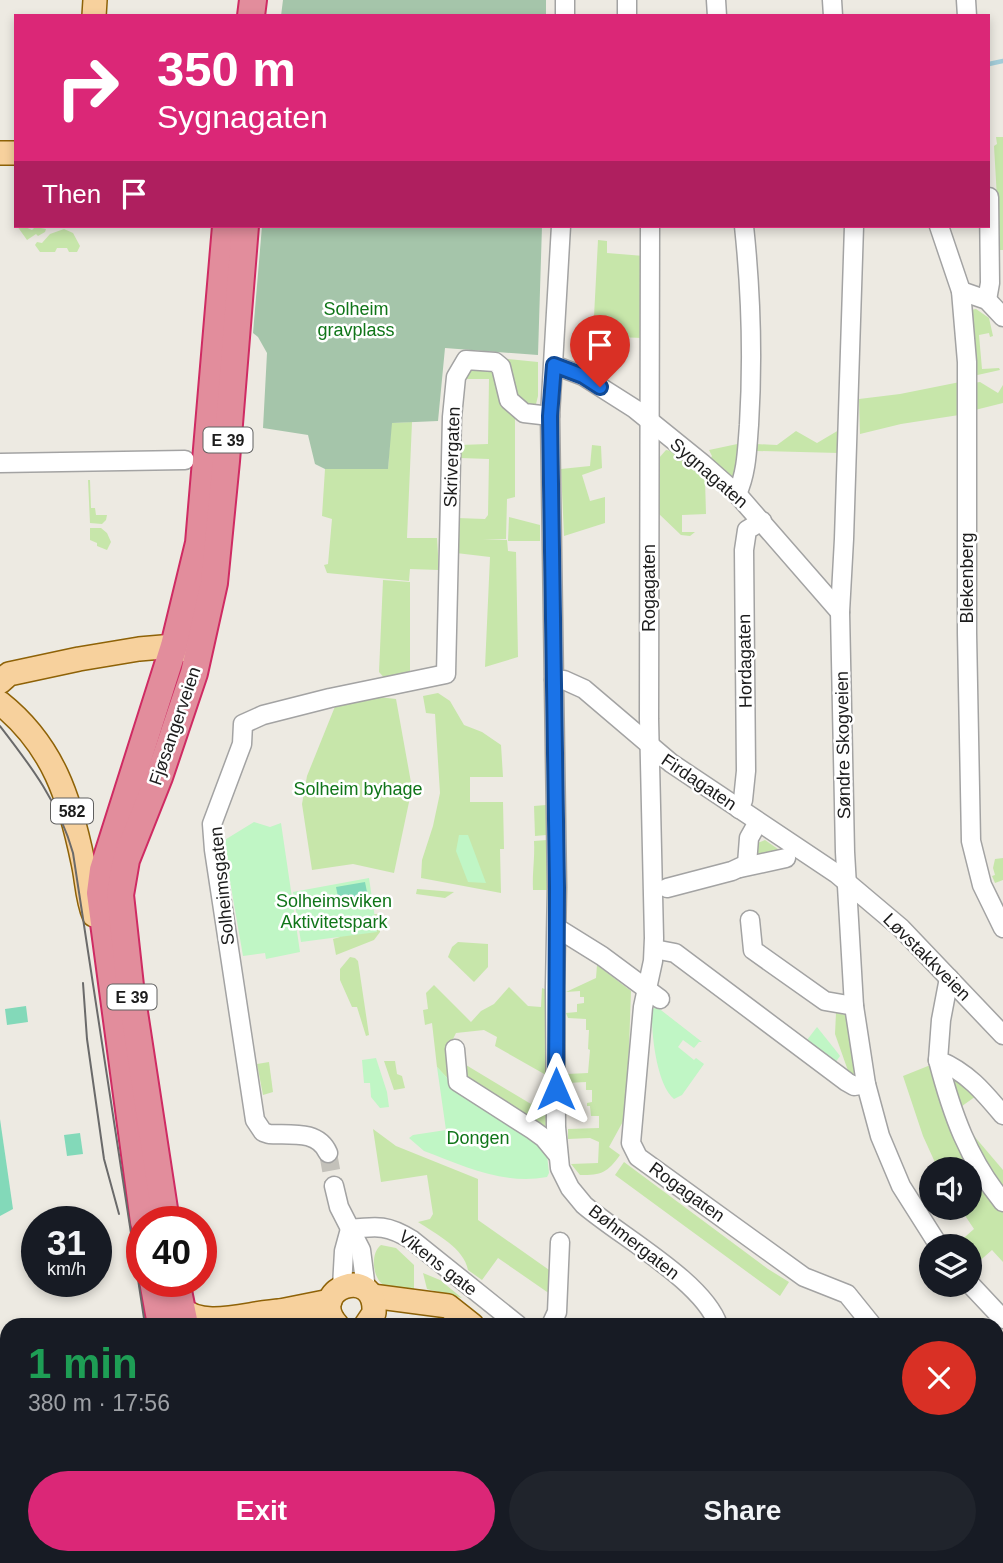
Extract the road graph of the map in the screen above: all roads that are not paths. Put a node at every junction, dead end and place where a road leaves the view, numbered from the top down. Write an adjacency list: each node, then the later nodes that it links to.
1 (226, 228): 20 (highway, Fjøsangerveien / E 39)
2 (245, 228): 20 (highway, Fjøsangerveien / E 39)
3 (561, 228): 12 (street)
4 (650, 228): 14 (street, Rogagaten)
5 (744, 228): 17 (street)
6 (854, 228): 19 (street, Søndre Skogveien)
7 (940, 228): 9 (street, Blekenberg)
8 (989, 228): 10 (street)
9 (961, 291): 10 (street); 34 (street, Blekenberg)
10 (987, 300): 11 (street)
11 (1003, 317)
12 (554, 365): 13 (street); 14 (street, Sygnagaten)
13 (550, 416): 21 (street, Skrivergaten); 22 (street)
14 (651, 423): 17 (street, Sygnagaten); 25 (street, Rogagaten)
15 (185, 460): 16 (street)
16 (0, 463)
17 (737, 494): 18 (street, Sygnagaten)
18 (762, 521): 19 (street, Sygnagaten); 26 (street, Hordagaten)
19 (839, 612): 30 (street, Søndre Skogveien)
20 (186, 650): 23 (main road); 35 (highway, Fjøsangerveien / E 39); 52 (highway, Fjøsangerveien / E 39)
21 (446, 674): 45 (street, Solheimsgaten)
22 (554, 680): 25 (street, Firdagaten); 33 (street)
23 (0, 682)
24 (0, 703): 35 (main road, 582)
25 (650, 748): 26 (street, Firdagaten); 36 (street, Rogagaten)
26 (739, 809): 27 (street, Firdagaten)
27 (758, 822): 29 (street); 30 (street, Firdagaten)
28 (786, 858): 29 (street)
29 (740, 868): 31 (street)
30 (847, 883): 37 (street, Løvstakkveien); 39 (street, Søndre Skogveien)
31 (667, 888)
32 (750, 920): 39 (street)
33 (557, 928): 38 (street); 46 (street)
34 (1003, 928)
35 (104, 937): 51 (highway, Fjøsangerveien / E 39)
36 (654, 949): 38 (street, Rogagaten); 43 (street)
37 (949, 978): 40 (street, Løvstakkveien); 42 (street)
38 (653, 993): 71 (street, Rogagaten)
39 (854, 1006): 43 (street, Søndre Skogveien)
40 (1003, 1035)
41 (455, 1049): 46 (street)
42 (938, 1060): 44 (street); 50 (street)
43 (866, 1084): 49 (street, Søndre Skogveien)
44 (1003, 1115)
45 (328, 1153)
46 (558, 1155): 70 (street, Bøhmergaten)
47 (888, 1185): 49 (street)
48 (334, 1186): 53 (street)
49 (910, 1202): 54 (street, Søndre Skogveien)
50 (1003, 1202)
51 (143, 1206)
52 (164, 1206)
53 (350, 1229): 59 (street); 60 (street); 68 (street, Vikens gate)
54 (931, 1234)
55 (560, 1242): 69 (street)
56 (156, 1297): 63 (highway)
57 (179, 1297): 62 (highway)
58 (982, 1297): 72 (street)
59 (370, 1306): 60 (main road); 67 (main road)
60 (335, 1308): 61 (main road); 66 (main road)
61 (280, 1311): 64 (main road); 65 (main road)
62 (183, 1316)
63 (160, 1318)
64 (219, 1318)
65 (267, 1318)
66 (314, 1318)
67 (437, 1318)
68 (509, 1318)
69 (554, 1318)
70 (715, 1318)
71 (866, 1318)
72 (1002, 1318)

